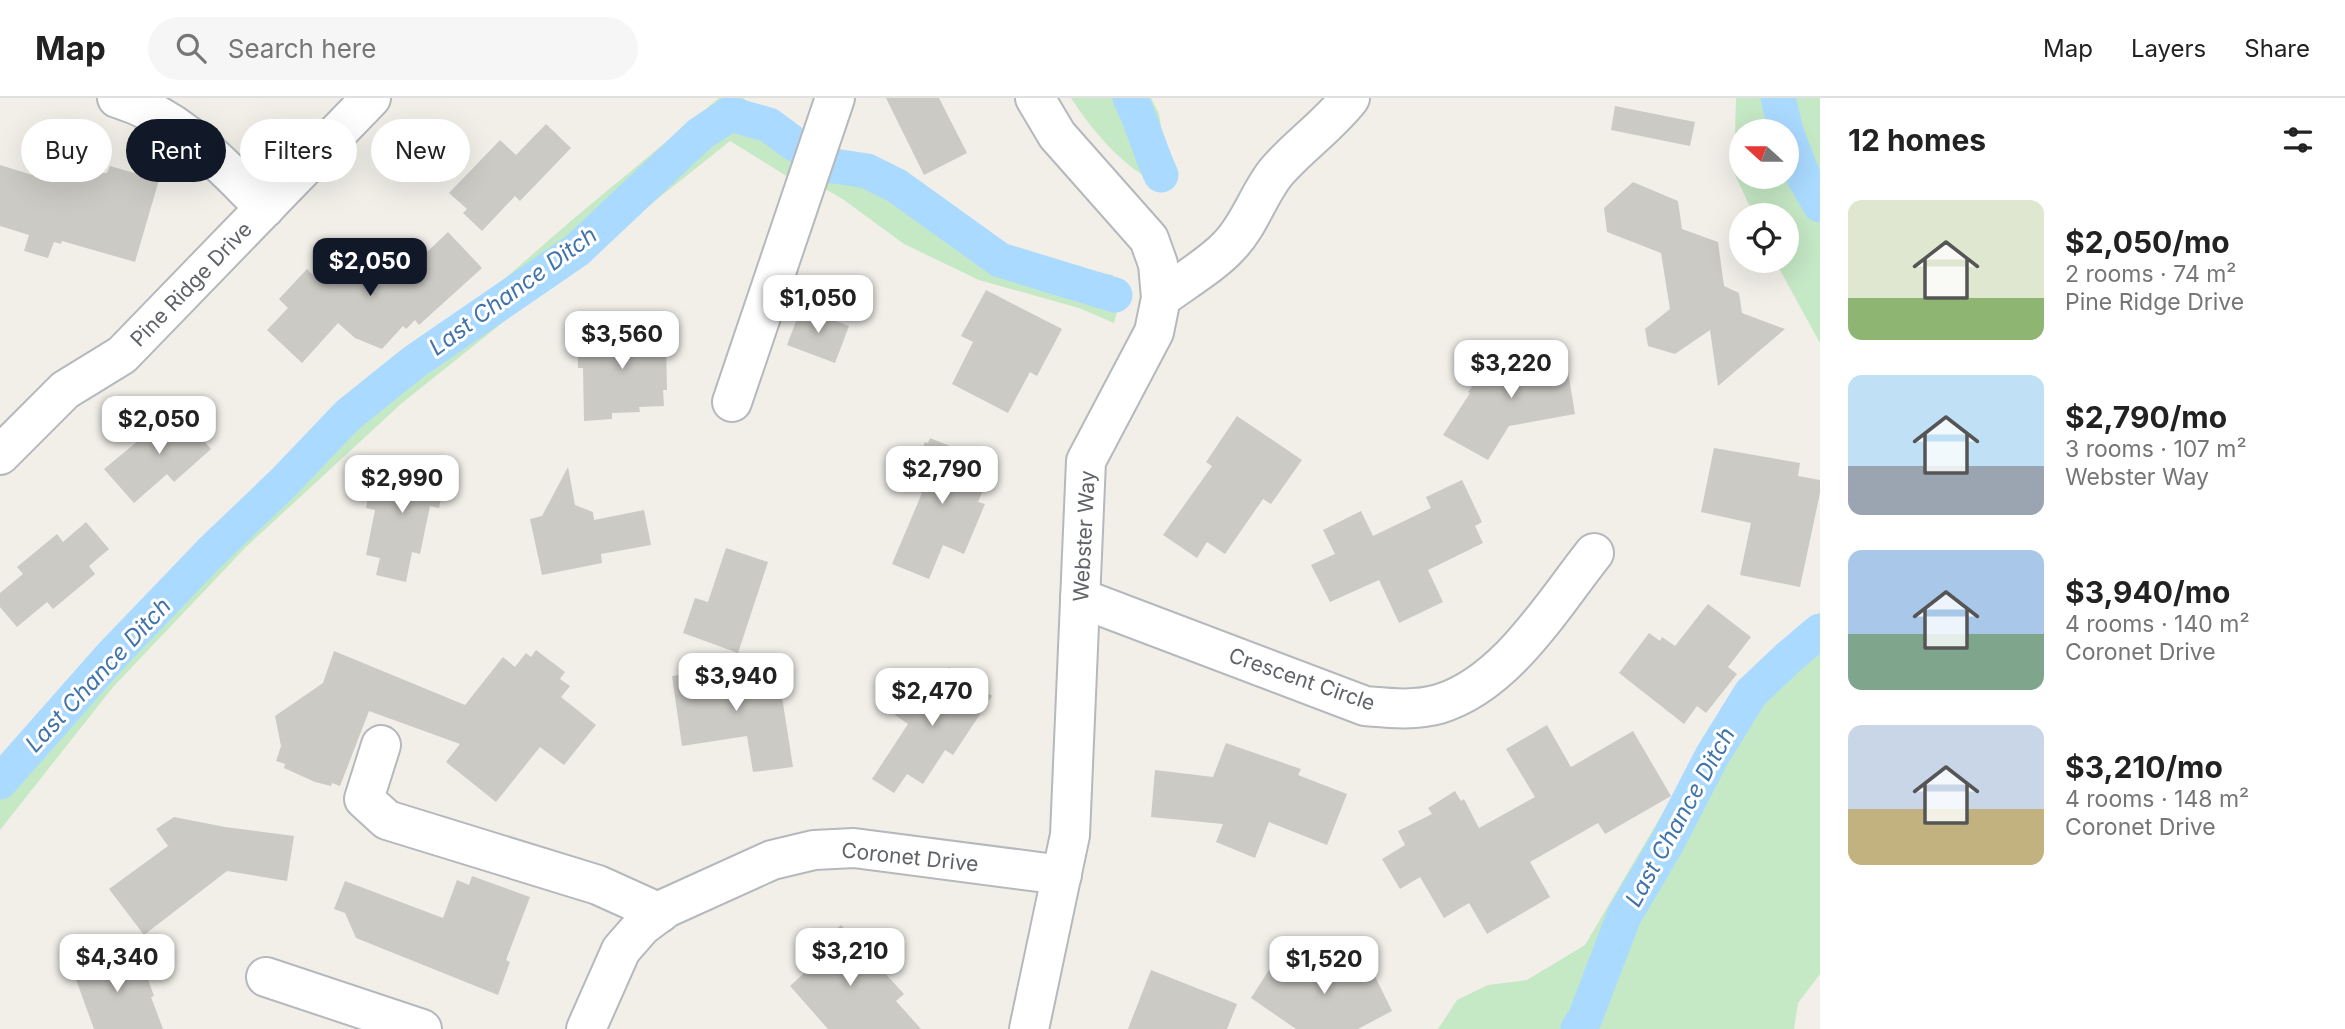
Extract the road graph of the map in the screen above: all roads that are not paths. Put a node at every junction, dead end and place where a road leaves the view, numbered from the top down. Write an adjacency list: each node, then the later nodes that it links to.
1 (117, 98): 6 (street)
2 (371, 98): 6 (street, Pine Ridge Drive)
3 (835, 98): 8 (street)
4 (1035, 98): 7 (street, Webster Way)
5 (1350, 98): 7 (street)
6 (265, 208): 9 (street, Pine Ridge Drive)
7 (1161, 298): 11 (street, Webster Way)
8 (732, 402)
9 (0, 455)
10 (1594, 553): 11 (street, Crescent Circle)
11 (1080, 598): 13 (street, Webster Way)
12 (380, 745): 14 (street)
13 (1062, 875): 14 (street, Coronet Drive); 18 (street, Webster Way)
14 (660, 913): 17 (street, Coronet Drive)
15 (266, 977): 16 (street)
16 (422, 1029)
17 (586, 1029)
18 (1030, 1029)

